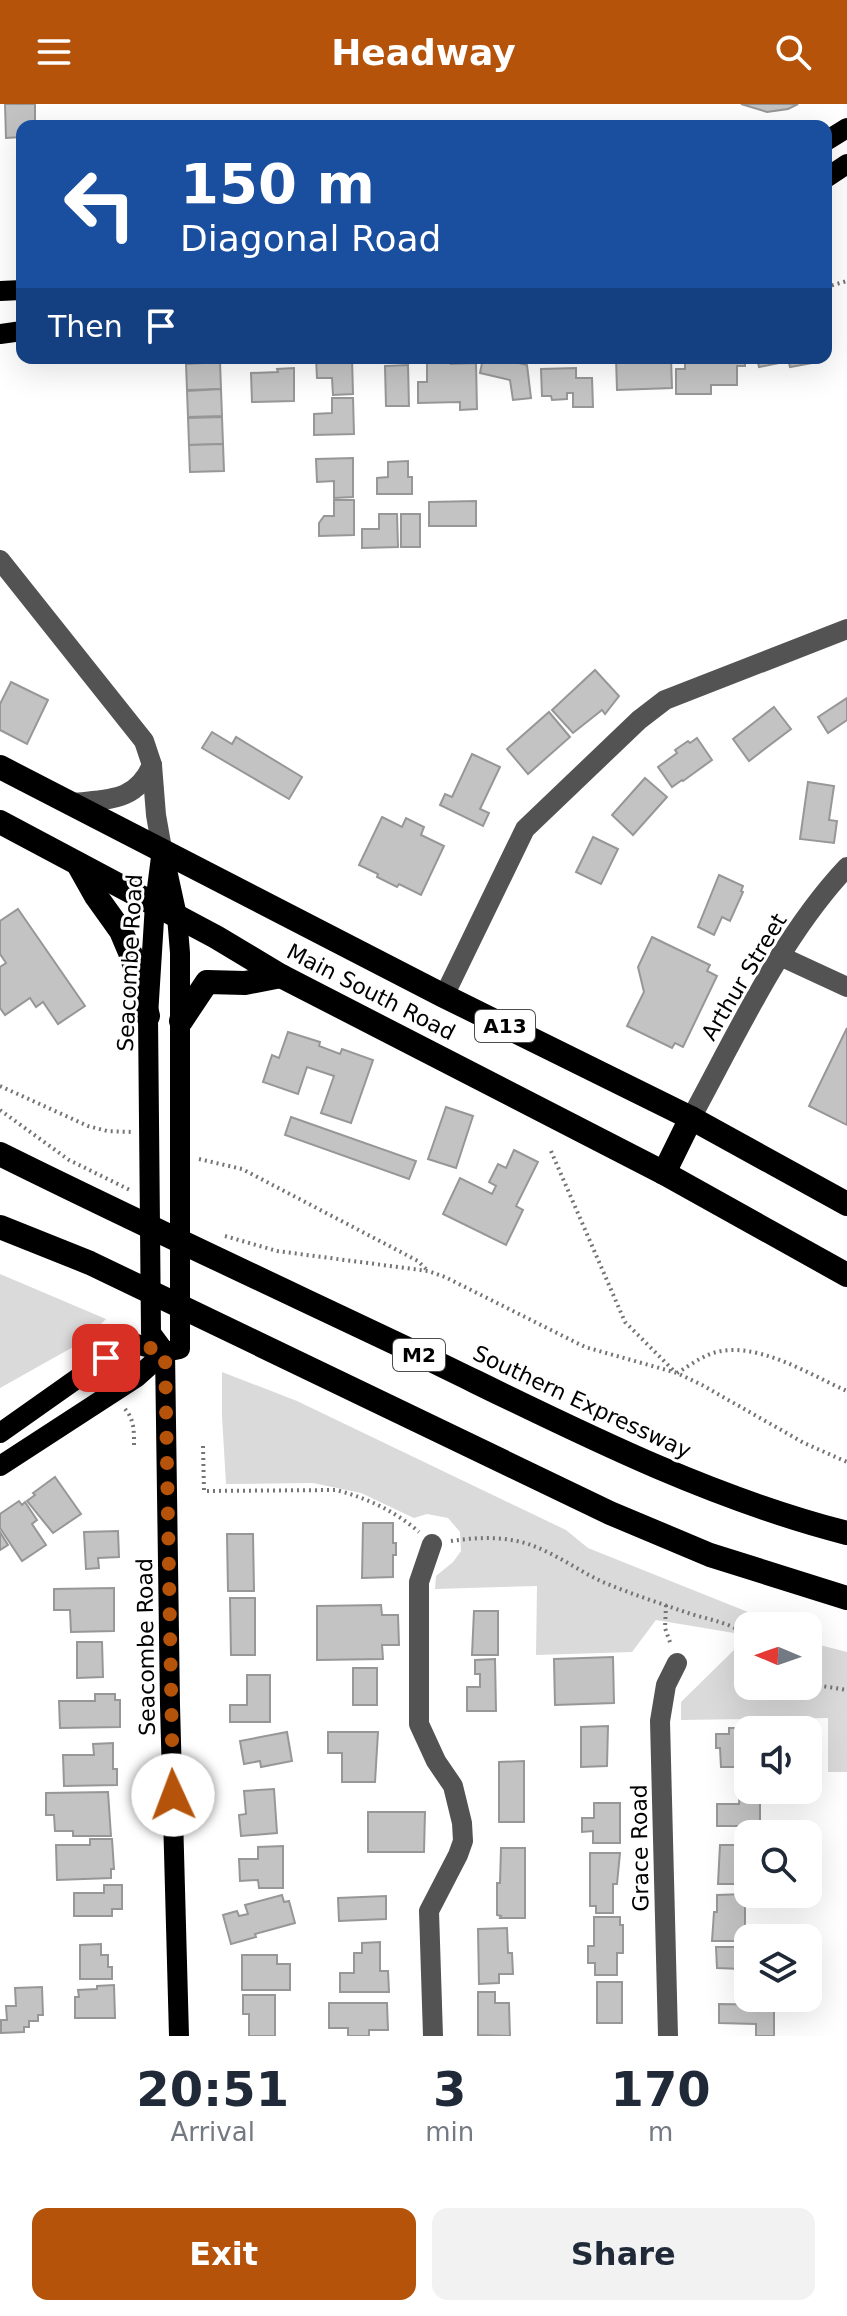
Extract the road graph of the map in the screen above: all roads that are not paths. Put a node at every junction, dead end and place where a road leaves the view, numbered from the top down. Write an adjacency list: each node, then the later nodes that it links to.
1 (0, 560): 3 (street)
2 (847, 629): 15 (street)
3 (152, 765): 5 (street); 7 (street)
4 (0, 767): 5 (highway, Main South Road / A13)
5 (73, 803): 7 (highway, Main South Road / A13)
6 (0, 822): 8 (highway, Main South Road / A13)
7 (162, 849): 10 (main road, Seacombe Road); 11 (main road, Seacombe Road); 15 (highway, Main South Road / A13)
8 (78, 864): 10 (highway, Main South Road / A13); 16 (highway)
9 (847, 867): 12 (street, Arthur Street)
10 (155, 904): 11 (highway, Main South Road / A13); 16 (main road, Seacombe Road)
11 (177, 916): 13 (highway, Main South Road / A13); 17 (main road, Seacombe Road)
12 (780, 956): 14 (street); 18 (street, Arthur Street)
13 (281, 976): 17 (highway); 20 (highway, Main South Road / A13)
14 (847, 987)
15 (444, 996): 18 (highway, Main South Road / A13)
16 (148, 1016): 24 (main road, Seacombe Road)
17 (181, 1021): 24 (main road, Seacombe Road)
18 (691, 1118): 20 (highway); 21 (highway, Main South Road / A13)
19 (0, 1154): 27 (highway, Southern Expressway / M2)
20 (664, 1173): 23 (highway, Main South Road / A13)
21 (847, 1204)
22 (0, 1228): 29 (highway)
23 (847, 1275)
24 (173, 1351): 25 (main road); 26 (main road); 31 (main road, Seacombe Road)
25 (0, 1433)
26 (0, 1466)
27 (847, 1533)
28 (432, 1544): 32 (street)
29 (847, 1598)
30 (677, 1663): 33 (street, Grace Road)
31 (179, 2036)
32 (433, 2036)
33 (668, 2036)

